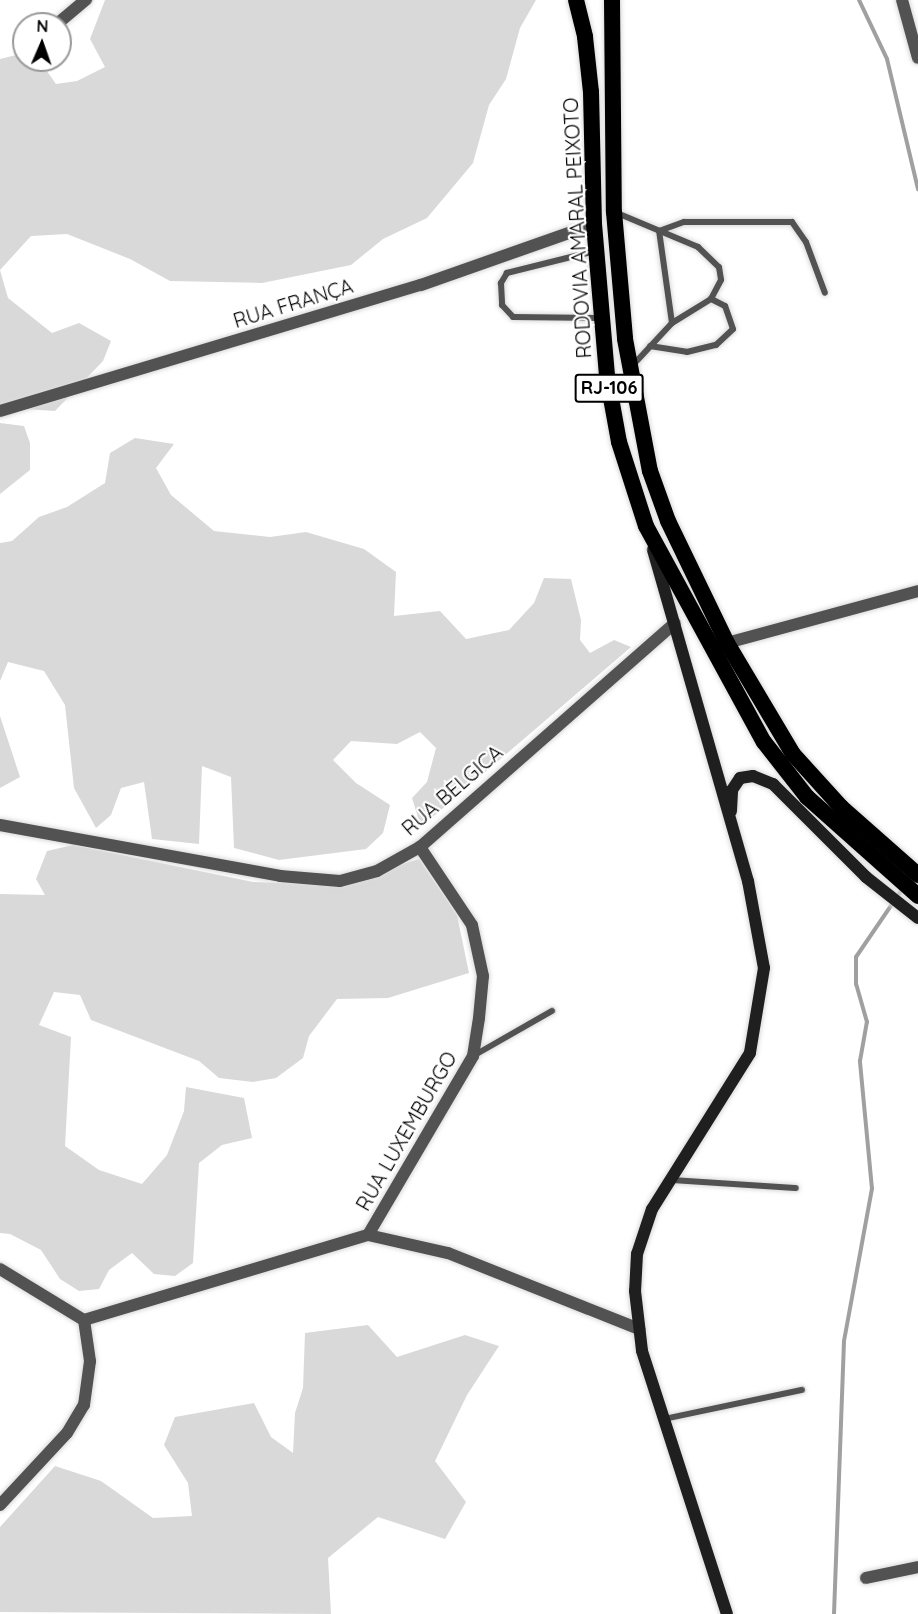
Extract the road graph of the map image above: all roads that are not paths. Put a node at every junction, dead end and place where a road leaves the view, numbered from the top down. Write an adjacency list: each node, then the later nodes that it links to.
1 (86, 0): 6 (street)
2 (576, 0): 7 (highway, RODOVIA AMARAL PEIXOTO / RJ-106)
3 (582, 0): 7 (highway)
4 (902, 0): 8 (street)
5 (611, 4): 9 (highway, RODOVIA AMARAL PEIXOTO / RJ-106)
6 (72, 12)
7 (581, 19): 10 (highway, RODOVIA AMARAL PEIXOTO / RJ-106)
8 (918, 58)
9 (614, 212): 11 (lane); 18 (highway, RODOVIA AMARAL PEIXOTO / RJ-106)
10 (594, 224): 12 (highway, RODOVIA AMARAL PEIXOTO / RJ-106); 19 (street, RUA FRANÇA)
11 (659, 231): 13 (lane); 14 (lane); 16 (lane)
12 (596, 251): 15 (highway, RODOVIA AMARAL PEIXOTO / RJ-106); 15 (lane)
13 (825, 293)
14 (711, 299): 16 (lane); 17 (lane)
15 (601, 318): 20 (highway, RODOVIA AMARAL PEIXOTO / RJ-106)
16 (672, 323): 17 (lane)
17 (650, 346): 18 (lane)
18 (629, 369): 23 (highway, RODOVIA AMARAL PEIXOTO / RJ-106)
19 (0, 411)
20 (646, 526): 22 (main road); 27 (highway, RODOVIA AMARAL PEIXOTO / RJ-106)
21 (918, 591): 23 (street)
22 (675, 623): 24 (main road); 26 (street, RUA BELGICA)
23 (727, 643): 27 (highway, RODOVIA AMARAL PEIXOTO / RJ-106)
24 (731, 821): 29 (main road); 32 (main road)
25 (0, 825): 26 (street, RUA BELGICA)
26 (420, 847): 31 (street, RUA LUXEMBURGO)
27 (909, 874): 28 (highway, RODOVIA AMARAL PEIXOTO / RJ-106)
28 (918, 896)
29 (918, 918)
30 (552, 1011): 31 (lane)
31 (473, 1056): 34 (street, RUA LUXEMBURGO)
32 (667, 1180): 33 (lane); 37 (main road)
33 (795, 1188)
34 (368, 1235): 36 (street); 37 (street)
35 (0, 1269): 36 (street)
36 (84, 1320): 40 (street)
37 (639, 1329): 39 (main road)
38 (802, 1390): 39 (lane)
39 (663, 1419): 43 (main road)
40 (0, 1505)
41 (918, 1567): 42 (street)
42 (866, 1578)
43 (727, 1614)

